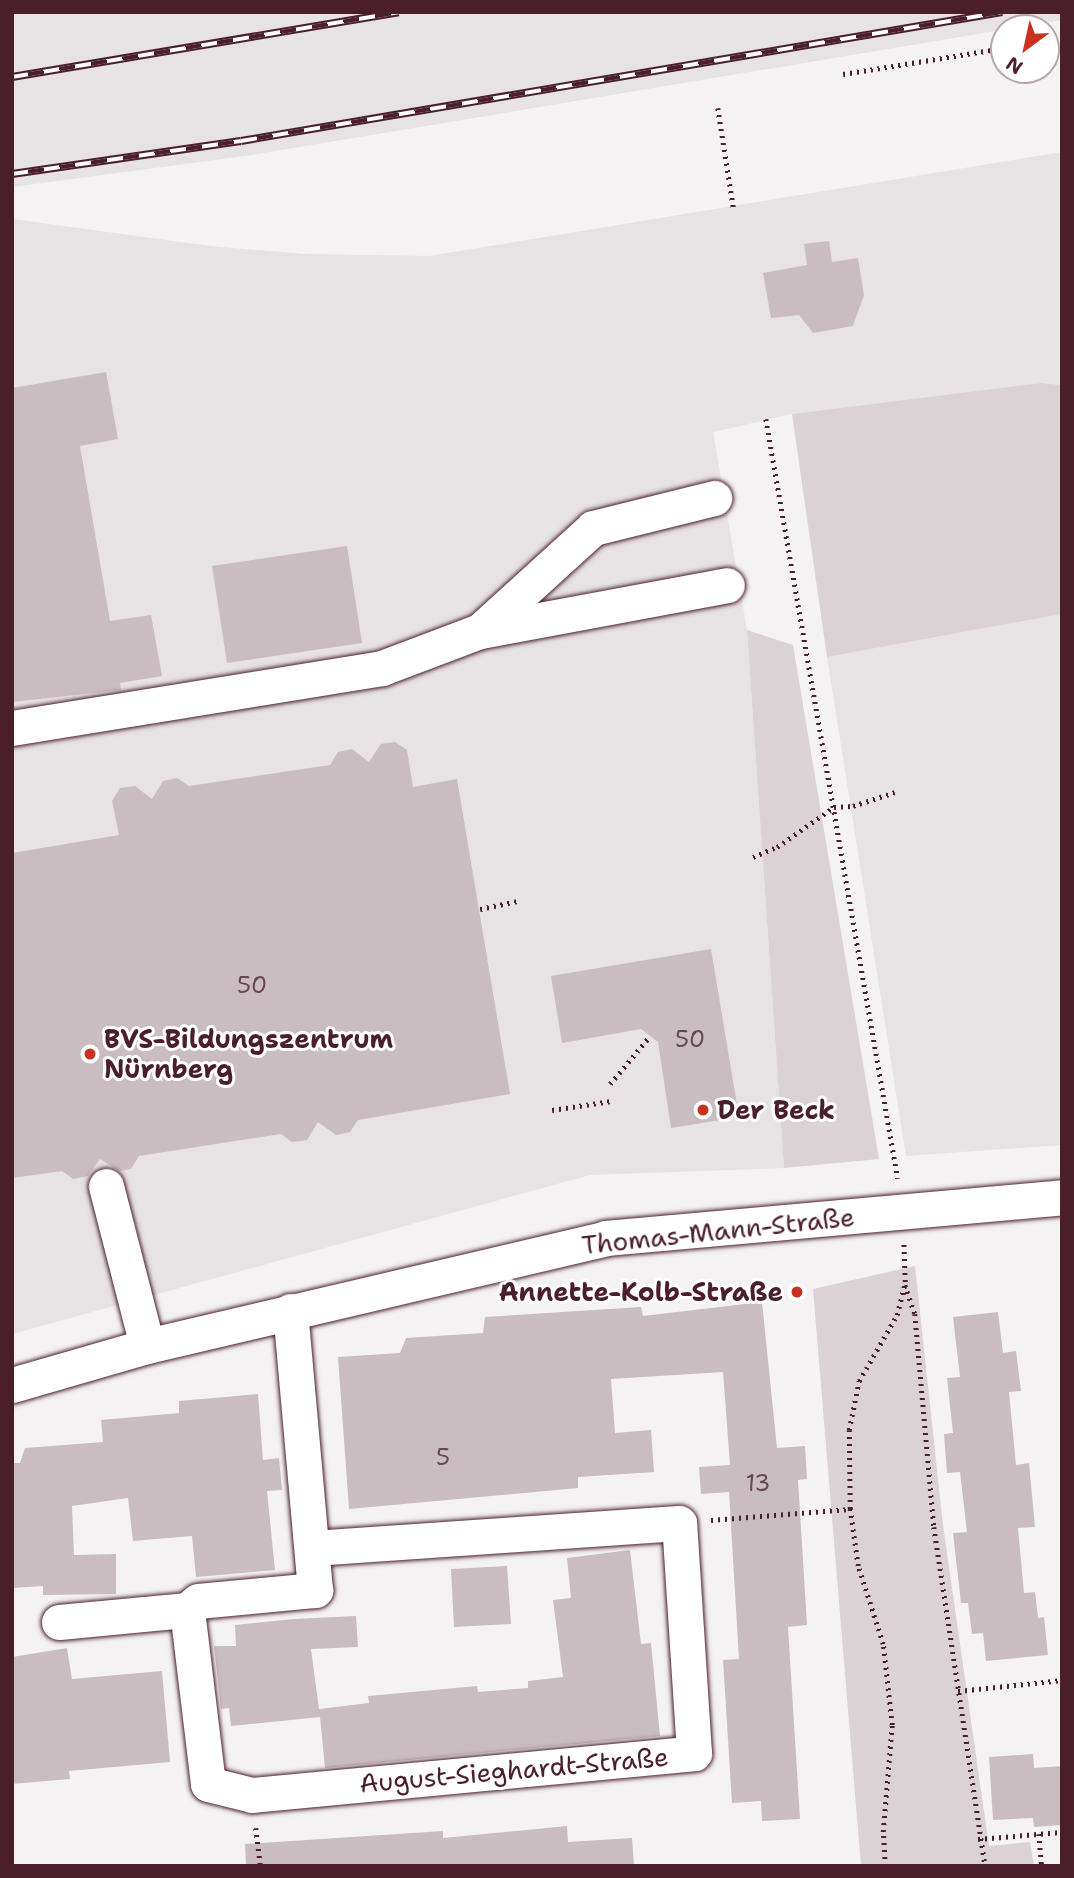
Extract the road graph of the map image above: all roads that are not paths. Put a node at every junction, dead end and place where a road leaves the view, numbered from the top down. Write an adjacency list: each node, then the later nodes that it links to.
1 (714, 498): 3 (street)
2 (727, 585): 3 (street)
3 (480, 631): 4 (street)
4 (12, 728)
5 (106, 1186): 8 (street)
6 (1062, 1197): 7 (street, Thomas-Mann-Straße)
7 (290, 1311): 8 (street, Thomas-Mann-Straße); 10 (street)
8 (147, 1346): 9 (street, Thomas-Mann-Straße)
9 (14, 1380)
10 (312, 1548): 11 (street); 11 (street, August-Sieghardt-Straße)
11 (187, 1610): 12 (street)
12 (59, 1622)

